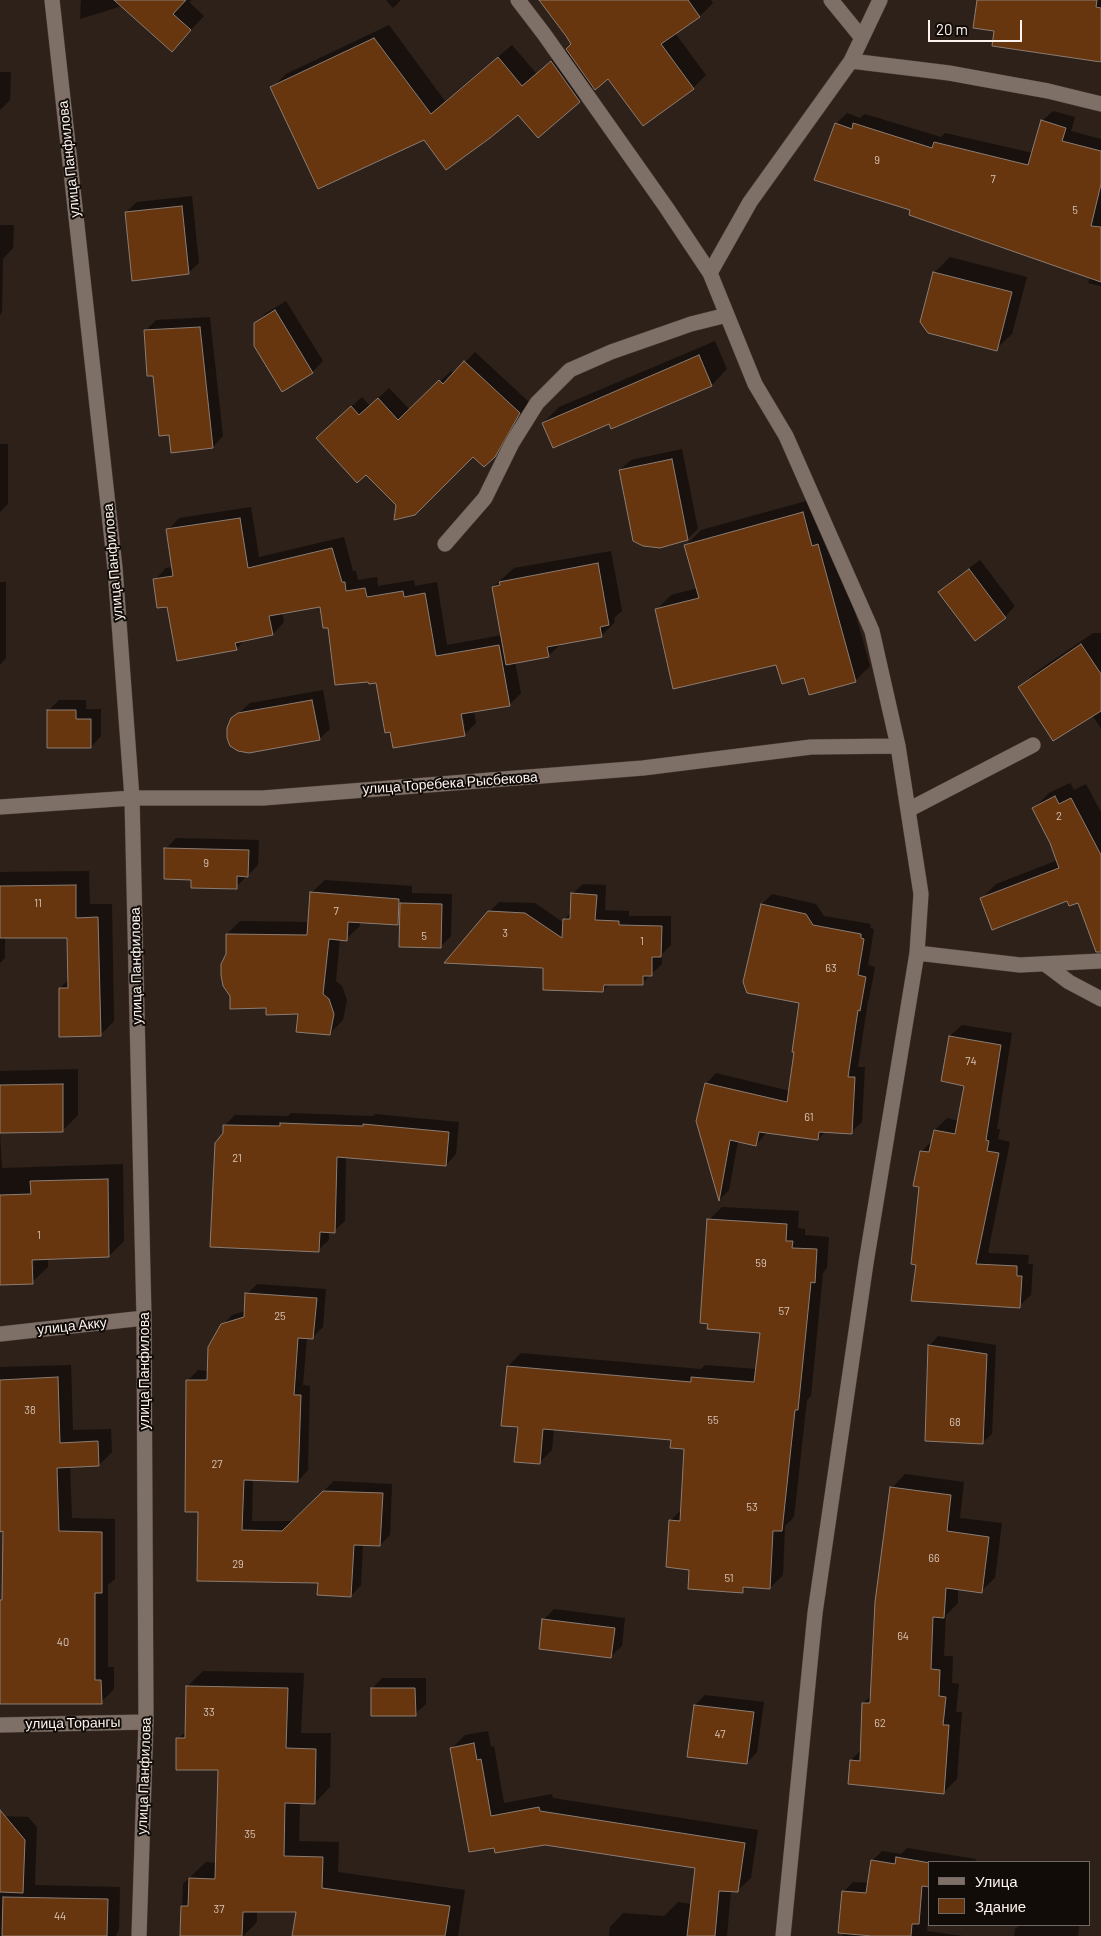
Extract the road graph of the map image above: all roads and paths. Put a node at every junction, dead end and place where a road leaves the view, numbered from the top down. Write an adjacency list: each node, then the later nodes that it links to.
1 (52, 0): 13 (street, улица Панфилова)
2 (518, 0): 8 (street)
3 (831, 0): 5 (street)
4 (880, 0): 5 (street)
5 (862, 38): 6 (street)
6 (851, 61): 7 (street); 8 (street)
7 (1101, 104)
8 (710, 273): 9 (street)
9 (727, 315): 10 (street); 12 (street)
10 (445, 544)
11 (1033, 745): 15 (street)
12 (898, 746): 13 (street, улица Торебека Рысбекова); 15 (street)
13 (132, 798): 14 (street, улица Торебека Рысбекова); 20 (street, улица Панфилова)
14 (0, 807)
15 (908, 810): 16 (street)
16 (917, 953): 18 (street); 25 (street)
17 (1101, 961): 18 (street)
18 (1045, 964): 19 (street)
19 (1101, 999)
20 (144, 1318): 21 (street, улица Акку); 22 (street, улица Панфилова)
21 (0, 1334)
22 (146, 1722): 23 (street, улица Торангы); 24 (street, улица Панфилова)
23 (0, 1725)
24 (139, 1936)
25 (783, 1936)

